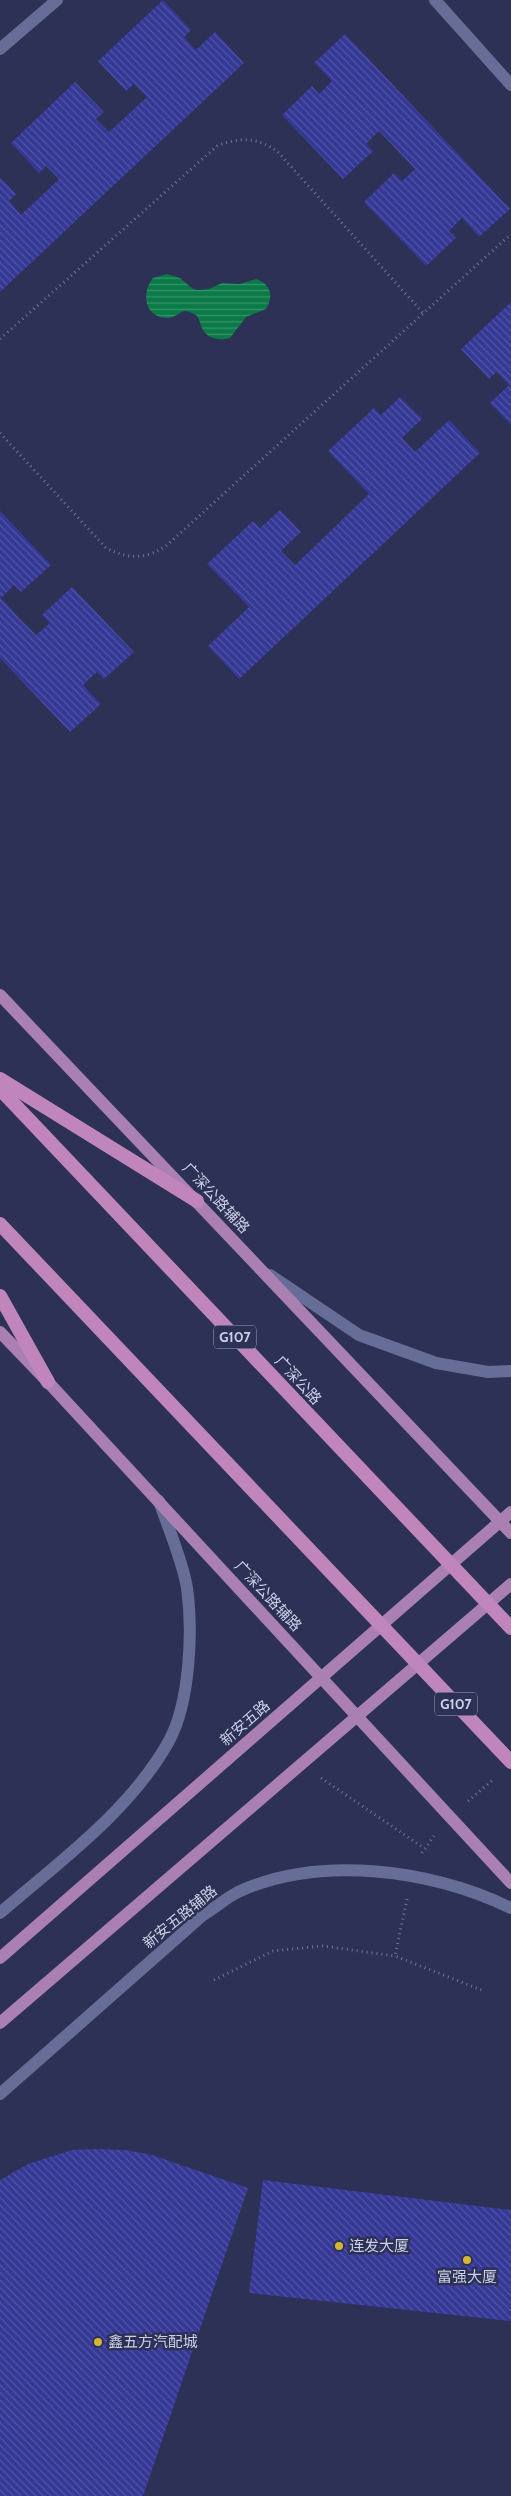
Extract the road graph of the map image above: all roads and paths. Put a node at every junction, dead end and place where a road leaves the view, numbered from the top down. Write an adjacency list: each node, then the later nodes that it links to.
1 (57, 0): 3 (main road)
2 (435, 0): 4 (main road)
3 (0, 49)
4 (511, 85)
5 (511, 234): 6 (path)
6 (423, 313): 7 (path); 8 (path)
7 (0, 339)
8 (0, 433)
9 (0, 995): 12 (main road, 广深公路辅路)
10 (0, 1079): 12 (highway)
11 (0, 1089): 23 (highway, 广深公路 / G107)
12 (197, 1201): 14 (main road, 广深公路辅路)
13 (0, 1224): 24 (highway, G107)
14 (262, 1270): 17 (main road); 21 (main road, 广深公路辅路)
15 (0, 1296): 18 (highway)
16 (0, 1332): 18 (main road, 广深公路辅路)
17 (511, 1371)
18 (48, 1382): 19 (main road, 广深公路辅路)
19 (159, 1501): 27 (main road, 广深公路辅路); 29 (main road)
20 (511, 1512): 31 (main road, 新安五路)
21 (511, 1533)
22 (511, 1584): 33 (main road)
23 (511, 1628)
24 (511, 1762)
25 (318, 1777): 26 (path)
26 (424, 1848)
27 (511, 1883)
28 (511, 1908): 34 (main road, 新安五路辅路)
29 (0, 1913)
30 (395, 1956): 32 (path)
31 (0, 1958)
32 (214, 1980)
33 (0, 2023)
34 (0, 2094)

